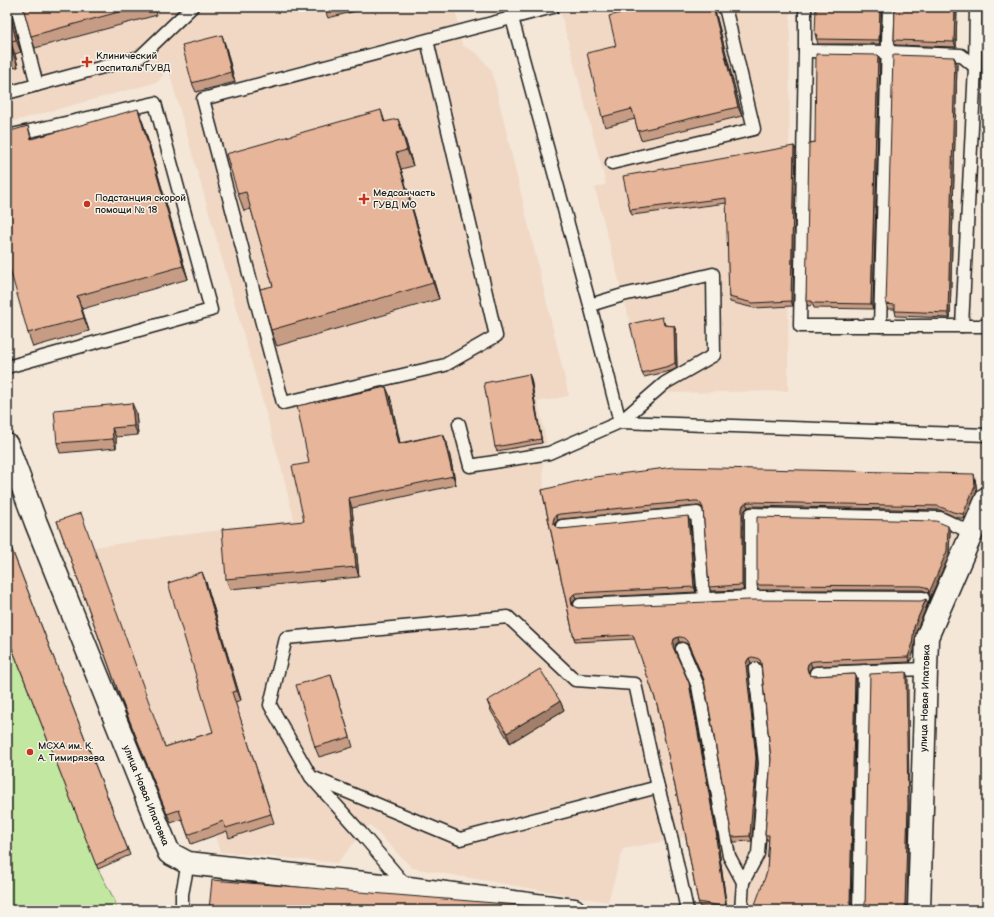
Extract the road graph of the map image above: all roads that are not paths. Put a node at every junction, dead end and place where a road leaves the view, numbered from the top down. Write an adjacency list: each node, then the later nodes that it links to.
1 (17, 7): 13 (lane)
2 (192, 7): 13 (lane)
3 (553, 7): 8 (lane)
4 (725, 7): 16 (lane)
5 (805, 7): 10 (lane)
6 (889, 7): 11 (lane)
7 (976, 7): 12 (lane)
8 (511, 13): 9 (lane); 17 (lane)
9 (428, 40): 9 (lane)
10 (805, 51): 11 (lane); 18 (lane)
11 (888, 52): 12 (lane); 18 (lane)
12 (975, 67): 19 (lane)
13 (37, 85): 14 (lane)
14 (7, 93)
15 (7, 136): 21 (lane)
16 (612, 163)
17 (590, 305): 22 (lane); 22 (lane)
18 (880, 326): 19 (lane)
19 (962, 326): 20 (lane)
20 (987, 326)
21 (7, 367)
22 (620, 422): 23 (lane); 24 (lane)
23 (459, 424)
24 (987, 435)
25 (7, 445): 40 (street, улица Новая Ипатовка)
26 (987, 498): 28 (street, улица Новая Ипатовка)
27 (562, 526): 31 (lane)
28 (972, 533): 29 (lane); 35 (street, улица Новая Ипатовка)
29 (751, 597): 30 (lane); 31 (lane)
30 (923, 598)
31 (704, 599): 32 (lane)
32 (580, 605)
33 (682, 649): 41 (lane)
34 (755, 669): 41 (lane)
35 (926, 669): 36 (lane); 48 (street, улица Новая Ипатовка)
36 (864, 671): 37 (lane); 47 (lane)
37 (816, 673)
38 (311, 777): 39 (lane); 39 (lane); 42 (lane)
39 (658, 786): 45 (lane)
40 (188, 864): 42 (street, улица Новая Ипатовка); 43 (lane)
41 (743, 882): 46 (lane)
42 (408, 888): 44 (street, улица Новая Ипатовка)
43 (182, 910)
44 (574, 910)
45 (687, 910)
46 (741, 910)
47 (860, 910)
48 (919, 910)

